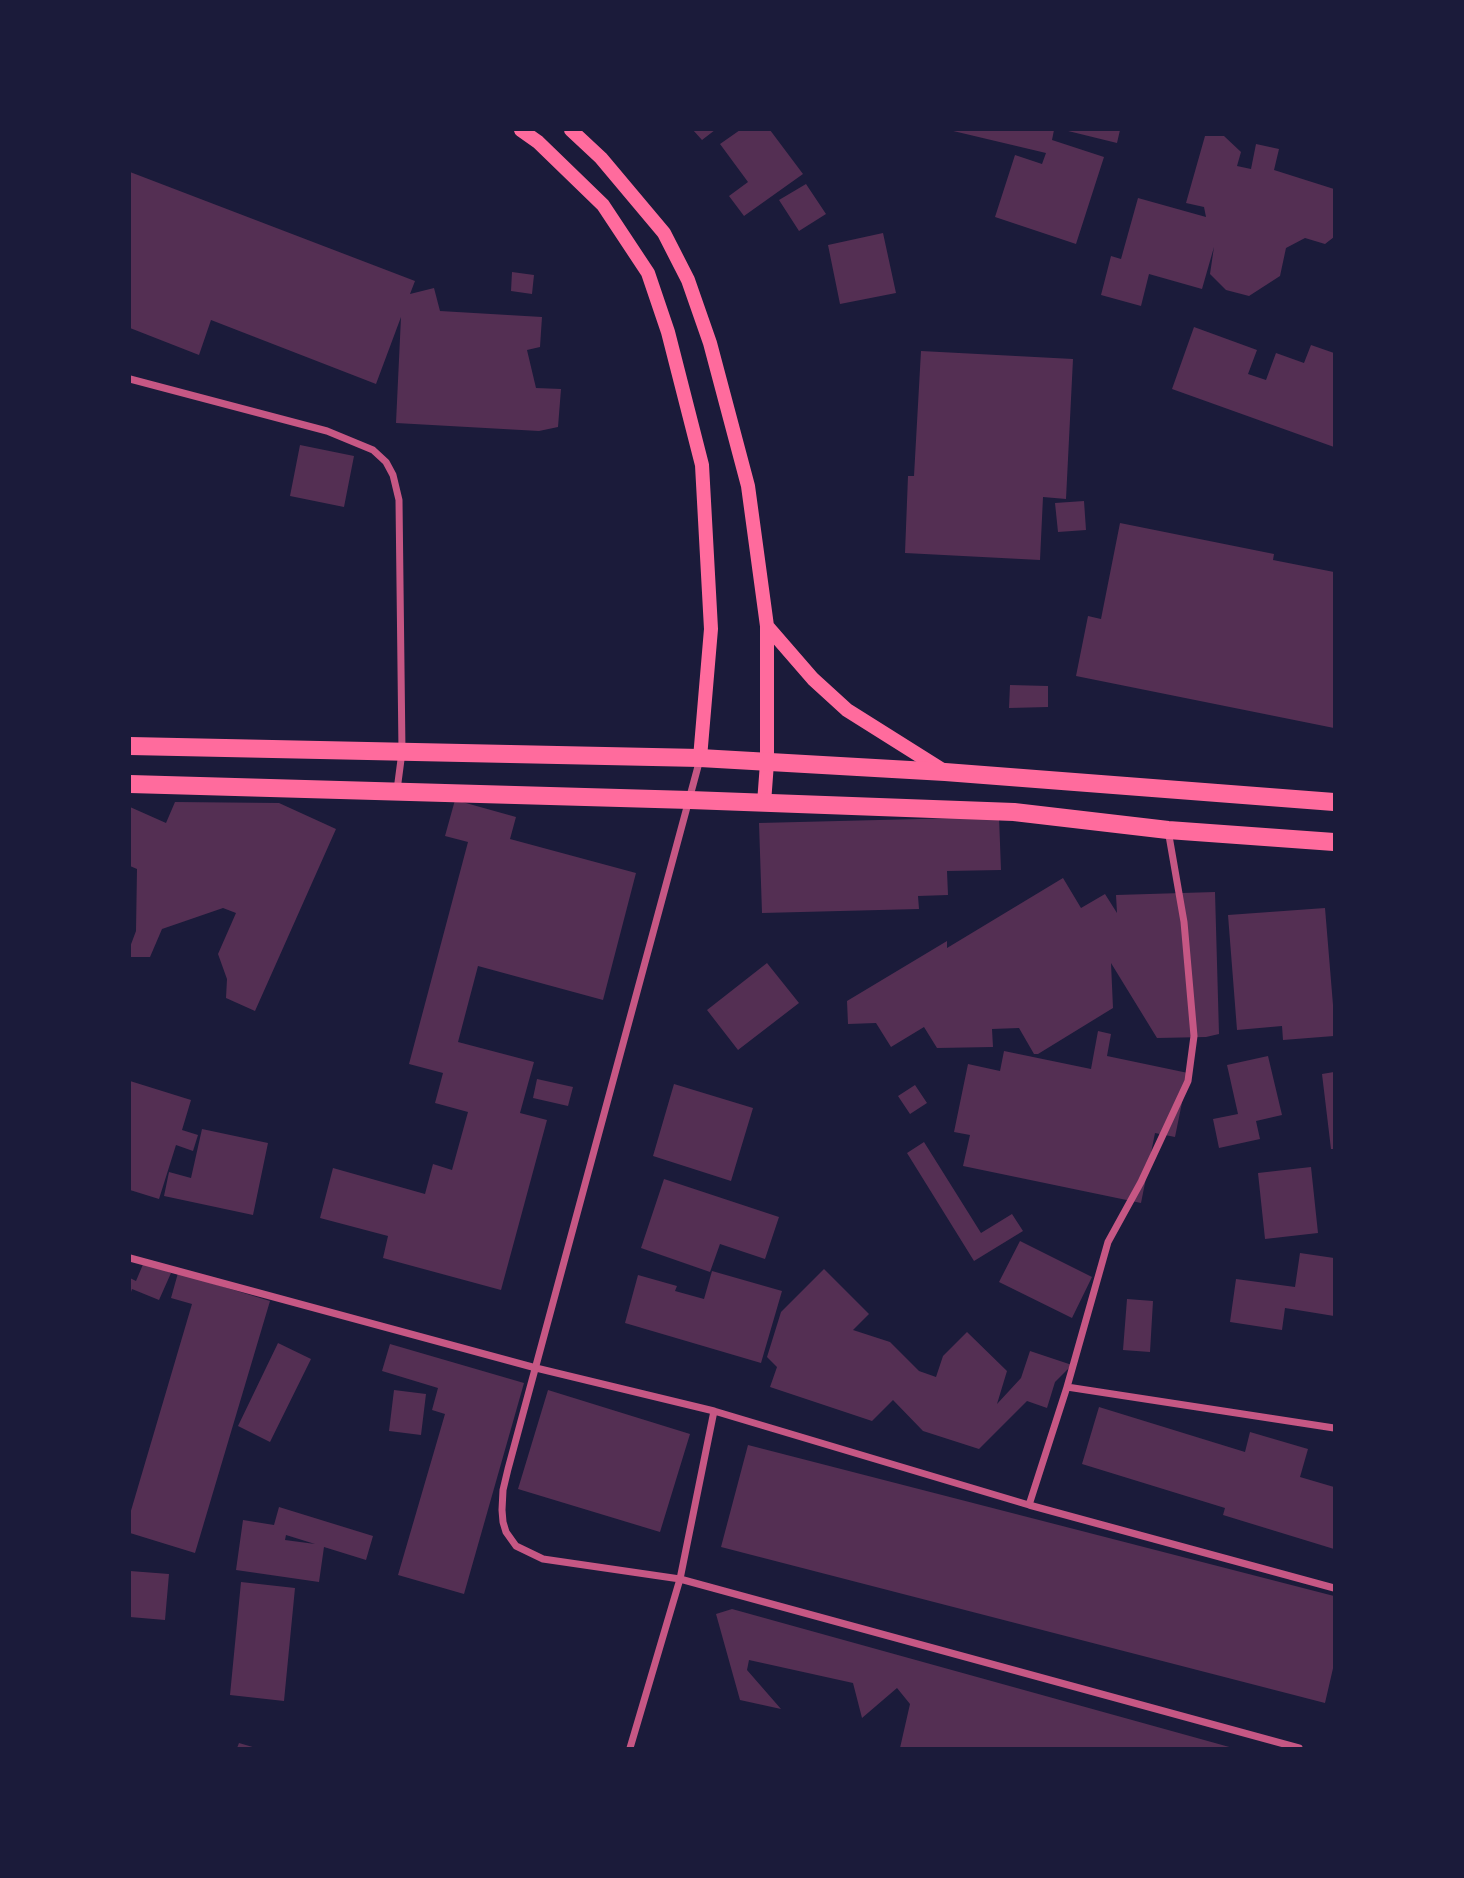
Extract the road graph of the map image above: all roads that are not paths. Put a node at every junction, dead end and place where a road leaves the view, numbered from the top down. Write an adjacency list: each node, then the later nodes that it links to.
1 (522, 130): 7 (main road)
2 (571, 130): 4 (main road)
3 (130, 379): 6 (street)
4 (767, 626): 8 (main road); 9 (main road)
5 (130, 746): 6 (main road)
6 (402, 752): 7 (main road); 11 (street)
7 (700, 758): 8 (main road); 12 (street)
8 (767, 763): 9 (main road); 14 (main road)
9 (945, 772): 13 (main road)
10 (130, 783): 11 (main road)
11 (397, 790): 12 (main road)
12 (690, 800): 14 (main road); 18 (street)
13 (1335, 802)
14 (764, 803): 15 (main road)
15 (1168, 830): 16 (main road); 19 (street)
16 (1335, 842)
17 (130, 1258): 18 (street)
18 (536, 1368): 20 (street); 23 (street)
19 (1067, 1387): 21 (street); 22 (street)
20 (714, 1411): 22 (street); 23 (street)
21 (1335, 1428)
22 (1030, 1505): 24 (street)
23 (680, 1579): 25 (street); 26 (street)
24 (1335, 1588)
25 (629, 1748)
26 (1298, 1748)

